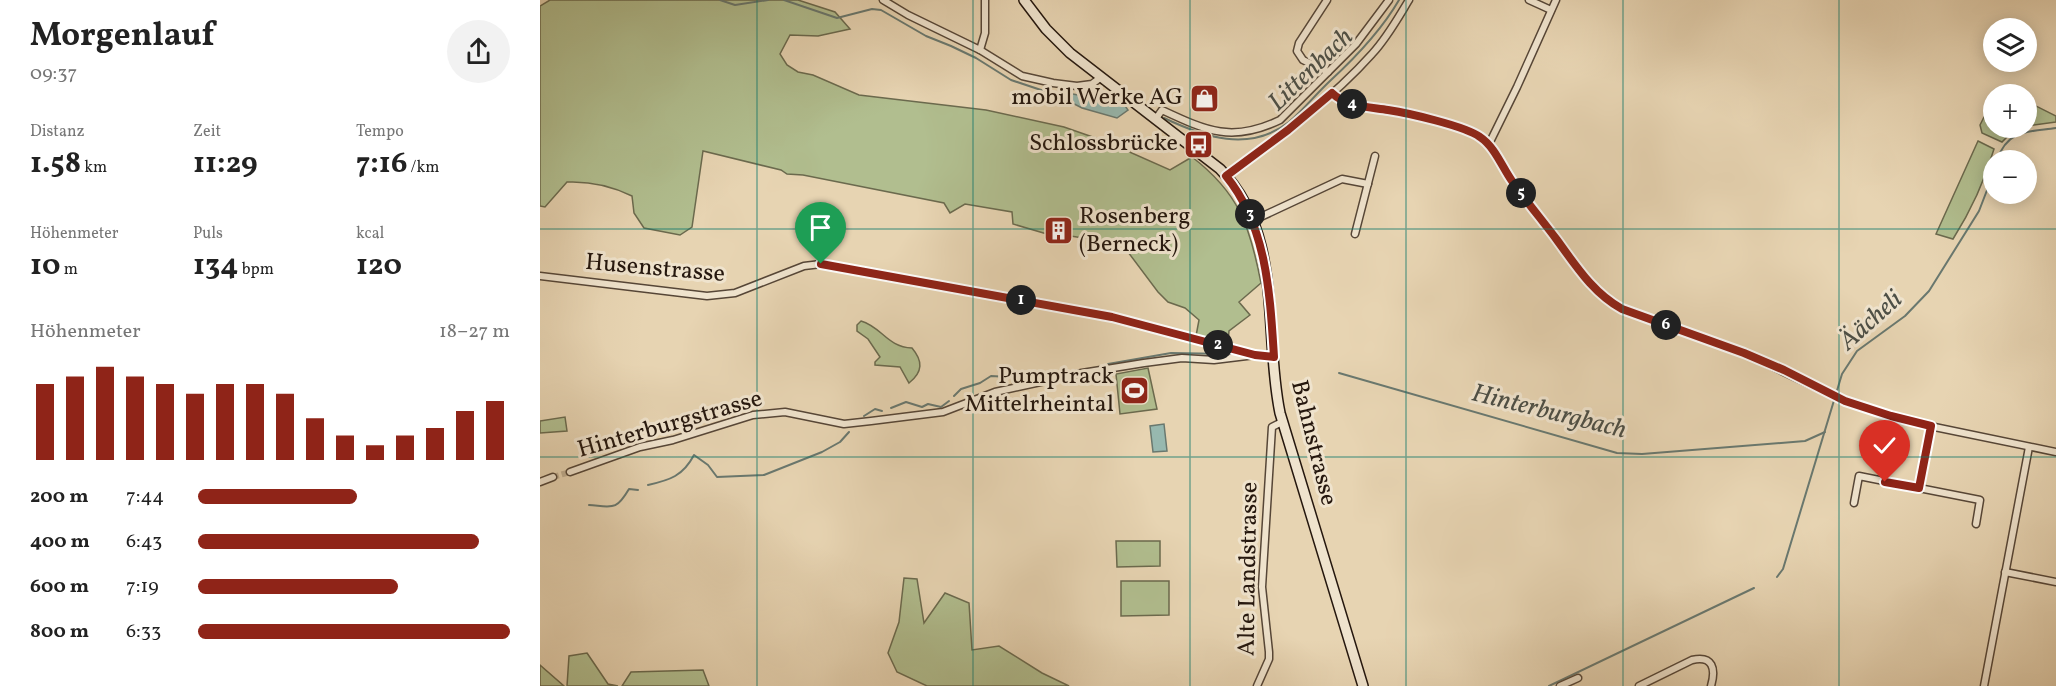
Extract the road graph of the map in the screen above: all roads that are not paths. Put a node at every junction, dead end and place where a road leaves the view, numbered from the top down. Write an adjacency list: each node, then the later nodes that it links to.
1 (883, 0): 10 (street)
2 (986, 0): 10 (street)
3 (1024, 0): 12 (main road, Bahnstrasse)
4 (1327, 0): 11 (street)
5 (1389, 0): 11 (street)
6 (1409, 0): 13 (street)
7 (1529, 0): 9 (street)
8 (1556, 0): 9 (street)
9 (1551, 10): 15 (street)
10 (980, 50): 12 (street)
11 (1328, 72): 14 (street)
12 (1100, 78): 14 (main road, Bahnstrasse)
13 (1333, 94): 15 (street); 17 (street)
14 (1155, 120): 17 (main road, Bahnstrasse)
15 (1489, 144): 25 (street)
16 (1375, 156): 18 (street)
17 (1226, 176): 19 (main road, Bahnstrasse)
18 (1368, 184): 19 (street); 20 (street)
19 (1252, 220): 23 (main road, Bahnstrasse)
20 (1354, 234)
21 (540, 276): 22 (street, Husenstrasse)
22 (1255, 355): 23 (street, Hinterburgstrasse); 28 (street, Hinterburgstrasse)
23 (1274, 357): 24 (main road, Bahnstrasse)
24 (1282, 422): 37 (street, Alte Landstrasse); 38 (main road, Bahnstrasse)
25 (1931, 426): 26 (street); 31 (street)
26 (2029, 447): 27 (street); 34 (street)
27 (2056, 452)
28 (570, 472)
29 (553, 477): 30 (street, Hinterburgstrasse)
30 (540, 482)
31 (1919, 488): 32 (street); 33 (street)
32 (1854, 502)
33 (1976, 524)
34 (2005, 572): 35 (street); 42 (street)
35 (2056, 582)
36 (1578, 678): 39 (street)
37 (1257, 686)
38 (1364, 686)
39 (1560, 686)
40 (1639, 686): 41 (street)
41 (1712, 686)
42 (1983, 686)

